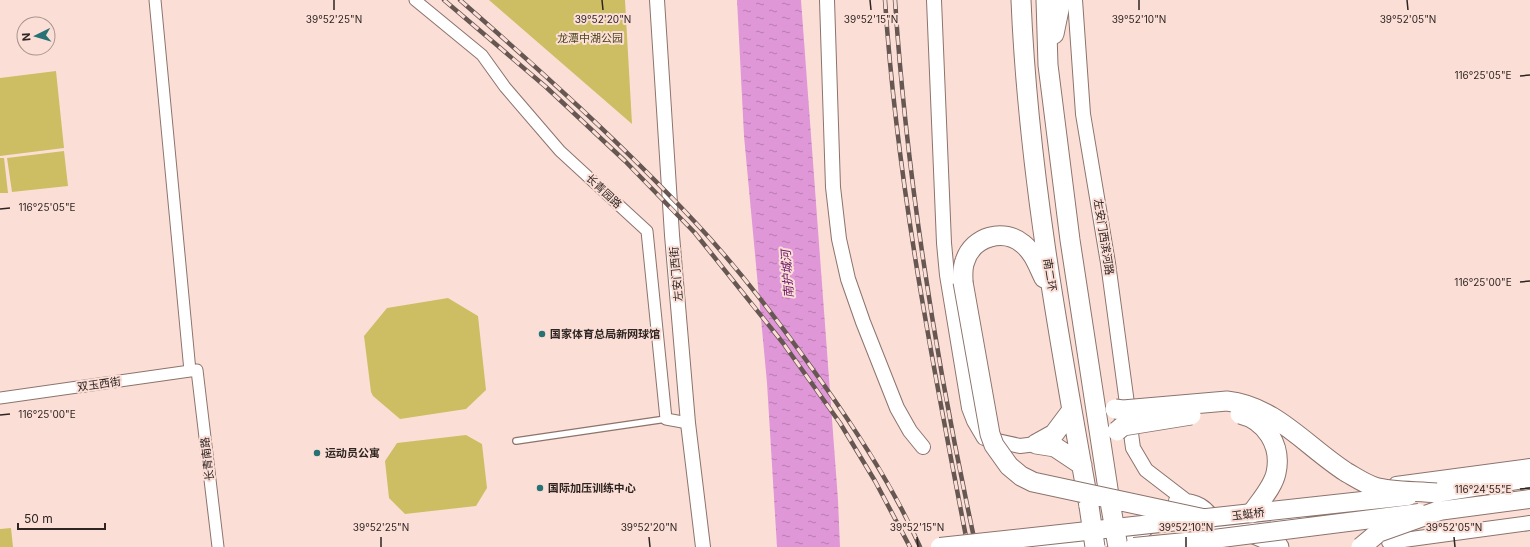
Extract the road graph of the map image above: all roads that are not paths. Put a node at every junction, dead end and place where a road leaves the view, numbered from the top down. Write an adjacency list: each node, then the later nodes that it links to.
1 (156, 0): 12 (street, 长青南路)
2 (414, 0): 16 (street, 长青园路)
3 (657, 0): 17 (street, 左安门西街)
4 (827, 0): 20 (street)
5 (934, 0): 19 (street)
6 (1020, 0): 11 (highway, 南二环)
7 (1046, 0): 10 (highway)
8 (1061, 0): 10 (highway)
9 (1075, 0): 26 (street, 左安门西滨河路)
10 (1048, 65): 13 (highway)
11 (1054, 298): 15 (highway, 南二环); 30 (highway, bridge)
12 (193, 371): 14 (street, 双玉西街); 37 (street, 长青南路)
13 (1092, 390): 21 (highway); 27 (highway, bridge)
14 (0, 398)
15 (1072, 410): 19 (highway); 22 (highway, 南二环)
16 (666, 419): 17 (street); 18 (lane)
17 (688, 423): 38 (street, 左安门西街)
18 (516, 441)
19 (1036, 444): 22 (highway)
20 (922, 447)
21 (1102, 454): 29 (highway, bridge); 42 (highway, bridge)
22 (1082, 465): 41 (highway, 南二环, bridge)
23 (1530, 466): 28 (street)
24 (1530, 478): 27 (main road)
25 (1530, 498): 27 (main road)
26 (1185, 500): 30 (street); 35 (street)
27 (1437, 502): 29 (main road, 玉蜓桥, bridge); 33 (main road, 玉蜓桥, bridge); 45 (highway, bridge)
28 (1384, 510): 32 (street); 36 (street)
29 (1252, 513): 30 (main road, 玉蜓桥, bridge)
30 (1209, 518): 32 (street); 34 (street); 39 (main road, 玉蜓桥, bridge)
31 (1530, 522): 36 (street)
32 (1226, 526): 34 (street)
33 (1254, 534): 34 (main road, 玉蜓桥, bridge); 44 (highway)
34 (1212, 542): 35 (main road, 玉蜓桥, bridge); 43 (highway, bridge)
35 (1143, 544): 40 (street)
36 (1390, 544)
37 (218, 547)
38 (703, 547)
39 (940, 547)
40 (1039, 547)
41 (1096, 547)
42 (1118, 547)
43 (1186, 547)
44 (1279, 547)
45 (1361, 547)

